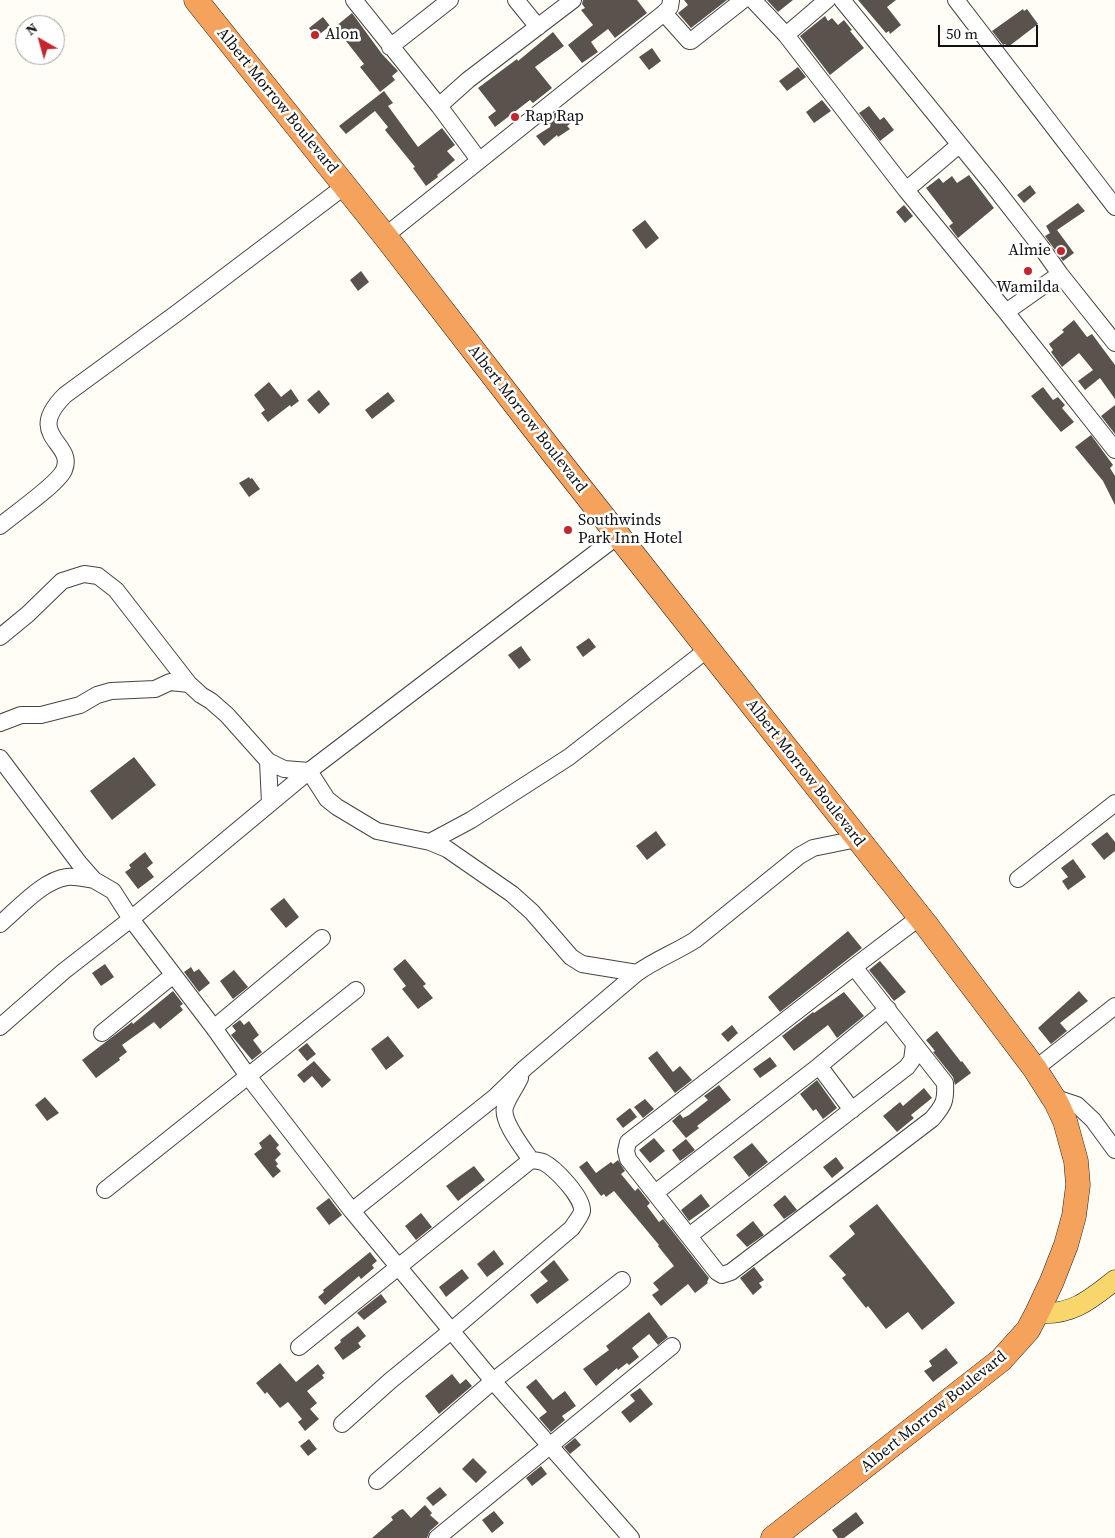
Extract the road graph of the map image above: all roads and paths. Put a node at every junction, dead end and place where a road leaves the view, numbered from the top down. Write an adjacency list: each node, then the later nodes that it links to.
1 (196, 0): 18 (highway, Albert Morrow Boulevard)
2 (354, 0): 14 (street)
3 (516, 0): 12 (street)
4 (573, 0): 12 (street)
5 (743, 0): 11 (street)
6 (753, 0): 13 (street)
7 (827, 0): 13 (street)
8 (842, 0): 16 (street)
9 (956, 0): 20 (street)
10 (444, 2): 14 (street)
11 (668, 6): 17 (street)
12 (538, 27): 15 (street)
13 (786, 35): 19 (street)
14 (390, 47): 15 (street)
15 (439, 106): 17 (street)
16 (958, 145): 19 (street); 22 (street)
17 (480, 160): 21 (street)
18 (345, 186): 21 (highway, Albert Morrow Boulevard); 26 (street)
19 (906, 190): 23 (street)
20 (1115, 207)
21 (385, 236): 27 (highway, Albert Morrow Boulevard)
22 (1060, 274): 23 (street); 24 (street)
23 (1006, 312): 25 (street)
24 (1115, 342)
25 (1115, 450)
26 (0, 526)
27 (619, 535): 29 (highway, Albert Morrow Boulevard); 34 (street)
28 (0, 637): 30 (street)
29 (708, 649): 37 (highway, Albert Morrow Boulevard); 38 (street)
30 (189, 684): 31 (street); 33 (street)
31 (0, 722)
32 (0, 758): 40 (street)
33 (268, 761): 34 (street); 35 (street)
34 (309, 771): 35 (street); 38 (street)
35 (270, 803): 42 (street)
36 (1115, 804): 39 (street)
37 (857, 839): 41 (highway, Albert Morrow Boulevard); 46 (street)
38 (430, 842): 46 (street)
39 (1018, 879)
40 (94, 880): 42 (street); 43 (street)
41 (920, 918): 45 (street); 57 (highway, Albert Morrow Boulevard)
42 (130, 920): 47 (street); 51 (street)
43 (0, 924)
44 (322, 938): 52 (street)
45 (854, 966): 50 (street); 64 (street)
46 (637, 973): 56 (street)
47 (172, 976): 52 (street); 53 (street)
48 (356, 990): 58 (street)
49 (1115, 1006): 57 (street)
50 (888, 1009): 54 (street); 55 (street)
51 (0, 1027)
52 (214, 1028): 58 (street)
53 (102, 1033)
54 (914, 1045): 60 (street); 66 (street)
55 (819, 1066): 60 (street); 64 (street)
56 (525, 1068): 62 (street); 65 (street)
57 (1035, 1069): 59 (highway, Albert Morrow Boulevard)
58 (248, 1076): 63 (street); 65 (street)
59 (1053, 1097): 61 (street); 70 (highway, Albert Morrow Boulevard)
60 (852, 1110): 66 (street)
61 (1115, 1150)
62 (531, 1160): 67 (street); 71 (street)
63 (105, 1190)
64 (655, 1192): 66 (street)
65 (352, 1211): 67 (street)
66 (690, 1236)
67 (398, 1266): 71 (street); 72 (street)
68 (622, 1280): 74 (street)
69 (1115, 1280): 70 (main road)
70 (1038, 1313): 80 (highway, Albert Morrow Boulevard)
71 (452, 1331): 74 (street); 75 (street)
72 (299, 1346)
73 (672, 1346): 76 (street)
74 (493, 1381): 76 (street); 77 (street)
75 (342, 1424)
76 (549, 1446): 78 (street); 79 (street)
77 (377, 1481)
78 (437, 1538)
79 (631, 1538)
80 (774, 1538)

